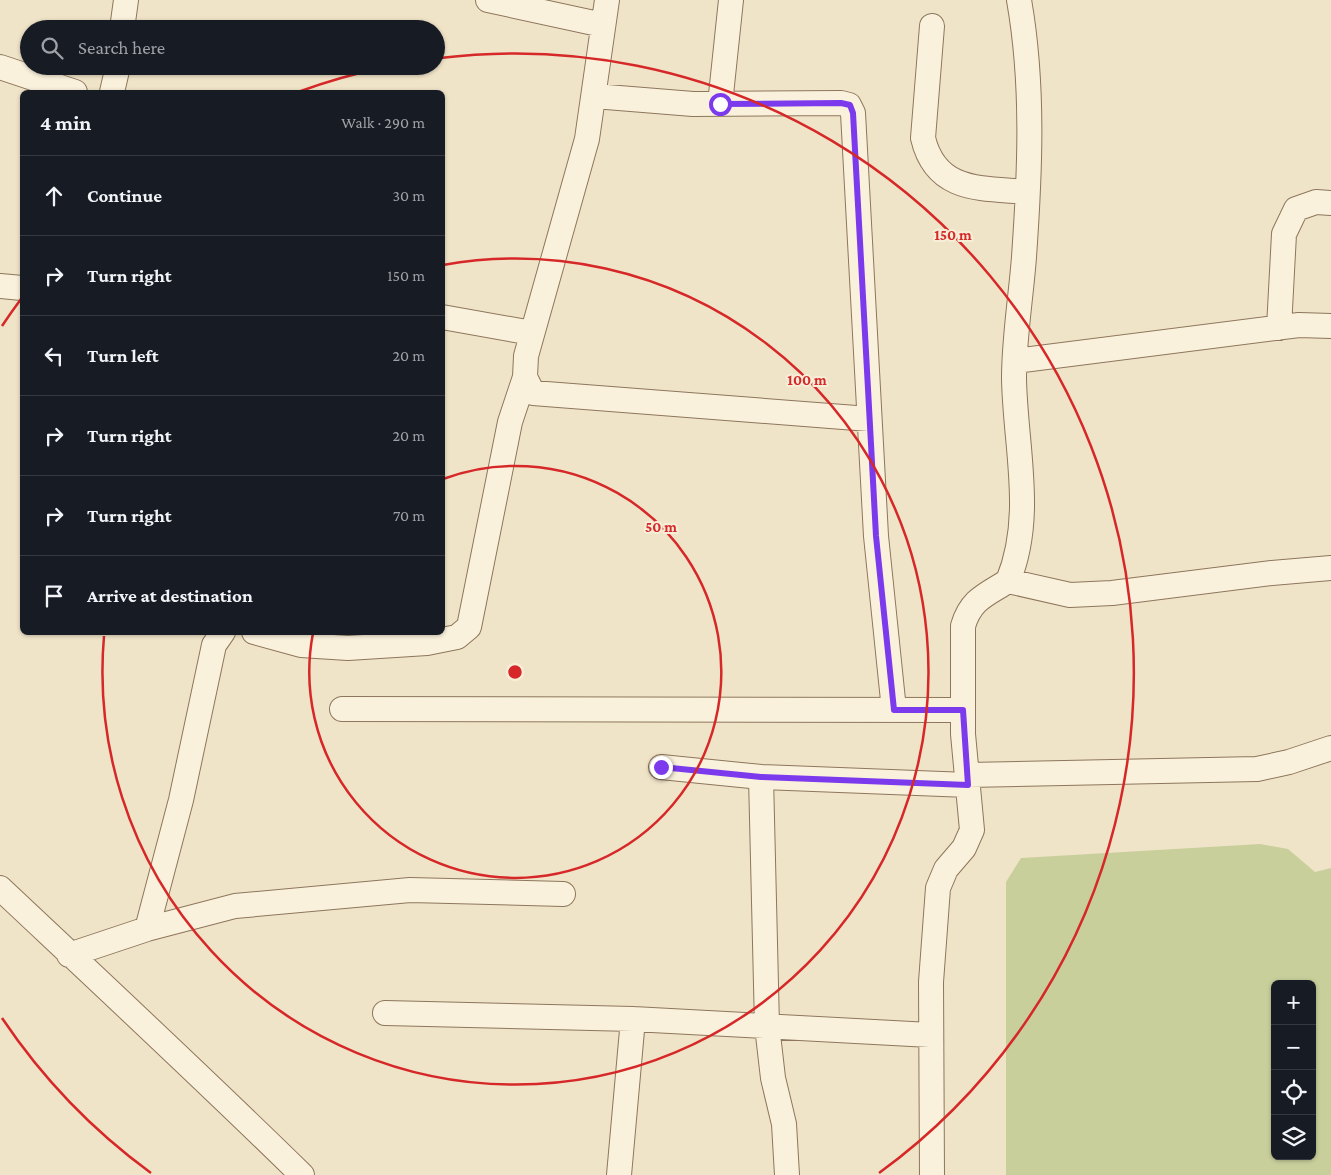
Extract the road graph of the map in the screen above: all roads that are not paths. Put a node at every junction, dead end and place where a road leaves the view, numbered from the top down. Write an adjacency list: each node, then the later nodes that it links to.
1 (126, 0): 6 (street)
2 (488, 0): 7 (street)
3 (607, 0): 7 (street)
4 (731, 0): 16 (street)
5 (1019, 0): 17 (street)
6 (123, 20)
7 (603, 25): 15 (street)
8 (932, 26): 17 (street)
9 (0, 67): 10 (street)
10 (20, 74)
11 (24, 75): 13 (street)
12 (116, 75): 14 (street)
13 (69, 90)
14 (112, 90)
15 (594, 96): 16 (street); 24 (street)
16 (720, 104): 27 (street)
17 (1027, 192): 25 (street)
18 (1331, 203): 23 (street)
19 (0, 286): 20 (street)
20 (20, 288)
21 (445, 318): 24 (street)
22 (1331, 326): 23 (street)
23 (1279, 328): 25 (street)
24 (532, 333): 26 (street)
25 (1015, 361): 29 (street)
26 (525, 377): 27 (street); 31 (street)
27 (869, 419): 33 (street)
28 (1331, 568): 29 (street)
29 (1008, 581): 34 (street)
30 (221, 635): 41 (street)
31 (265, 635)
32 (342, 709): 33 (street)
33 (894, 710): 34 (street)
34 (963, 710): 38 (street)
35 (1331, 748): 38 (street)
36 (661, 767): 37 (street)
37 (761, 777): 38 (street); 45 (street)
38 (967, 780): 46 (street)
39 (0, 888): 42 (street)
40 (563, 894): 41 (street)
41 (147, 928): 42 (street)
42 (69, 955): 47 (street)
43 (385, 1013): 44 (street)
44 (633, 1019): 45 (street); 48 (street)
45 (767, 1026): 46 (street); 49 (street)
46 (930, 1036): 50 (street)
47 (302, 1175)
48 (619, 1175)
49 (787, 1175)
50 (932, 1175)

